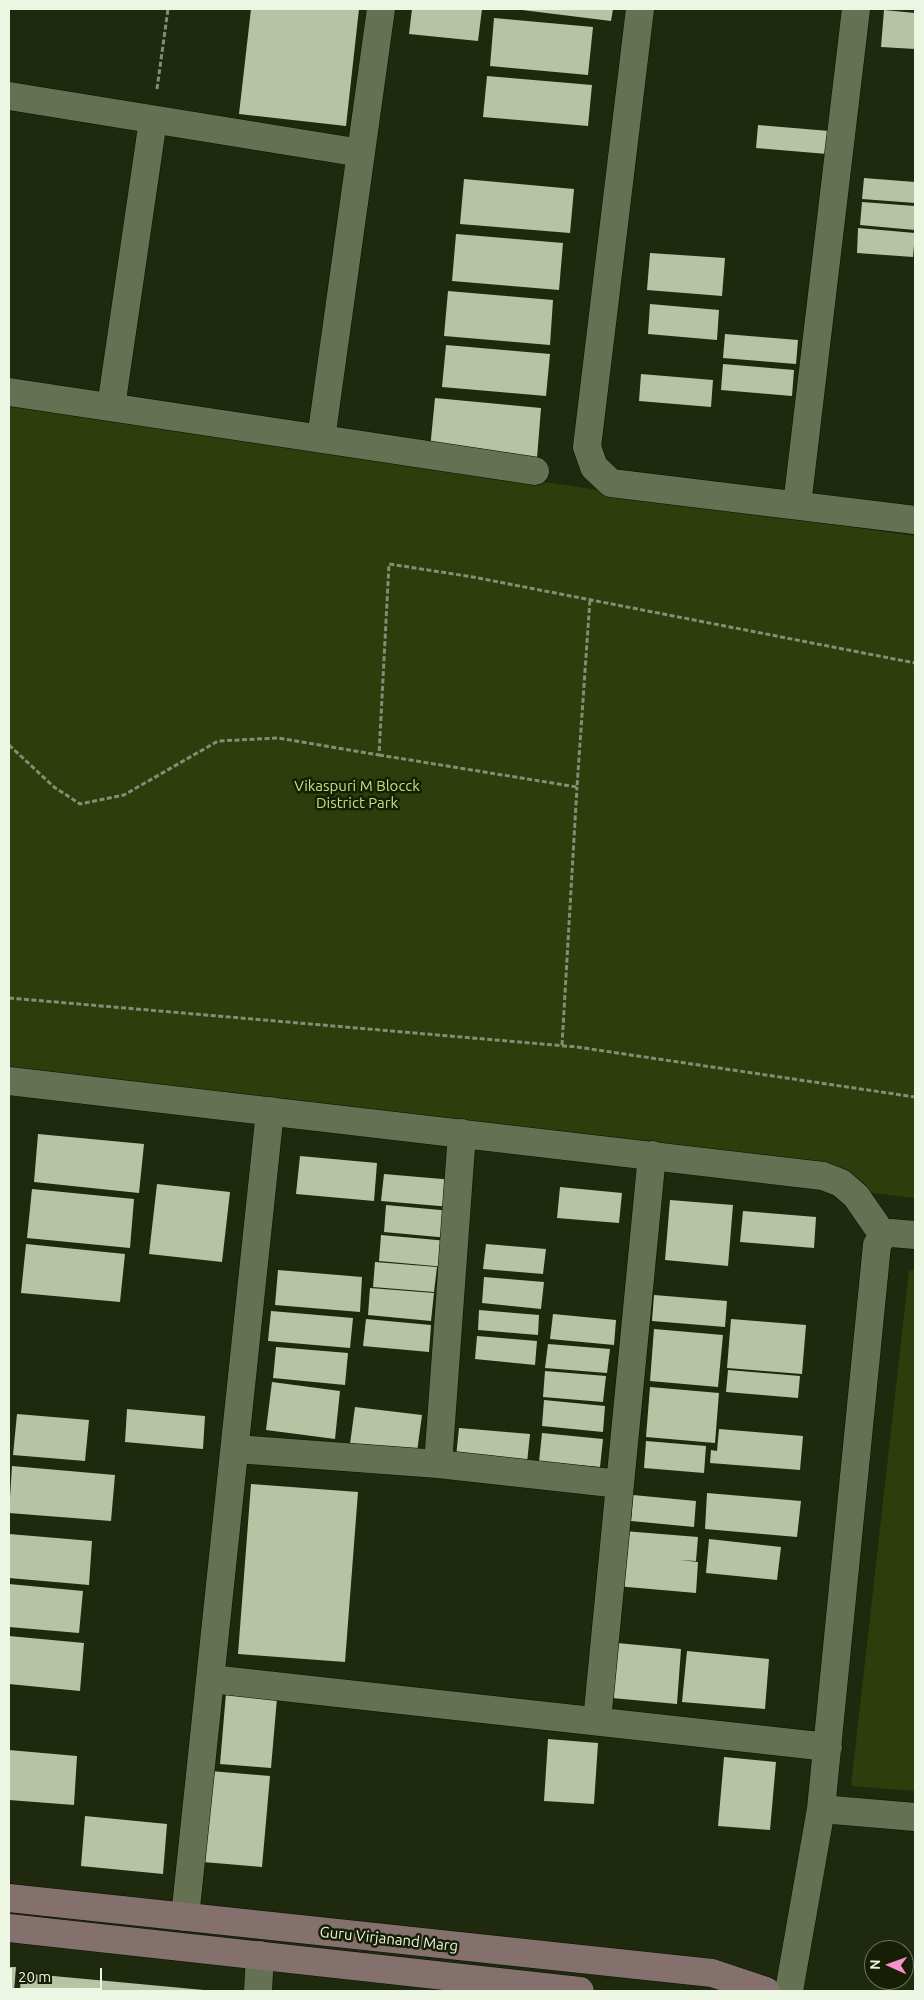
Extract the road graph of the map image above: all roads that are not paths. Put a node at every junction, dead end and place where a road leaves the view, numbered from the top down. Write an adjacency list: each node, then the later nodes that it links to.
1 (381, 9): 6 (street)
2 (640, 9): 11 (street)
3 (856, 9): 11 (street)
4 (9, 96): 5 (street)
5 (153, 120): 6 (street); 8 (street)
6 (361, 153): 9 (street)
7 (9, 392): 8 (street)
8 (110, 408): 9 (street)
9 (321, 439): 10 (street)
10 (535, 471)
11 (797, 505): 12 (street)
12 (915, 520)
13 (9, 1081): 14 (street)
14 (270, 1111): 15 (street); 19 (street)
15 (462, 1134): 16 (street); 20 (street)
16 (652, 1156): 17 (street); 21 (street)
17 (883, 1235): 18 (street); 24 (street)
18 (915, 1235)
19 (236, 1449): 20 (street); 22 (street)
20 (438, 1464): 21 (street)
21 (620, 1484): 23 (street)
22 (210, 1679): 23 (street); 28 (street)
23 (597, 1721): 24 (street)
24 (828, 1747): 25 (street)
25 (821, 1809): 26 (street); 34 (street)
26 (915, 1817)
27 (9, 1898): 28 (street, Guru Virjanand Marg)
28 (185, 1917): 33 (street, Guru Virjanand Marg)
29 (9, 1928): 30 (street, Guru Virjanand Marg)
30 (260, 1955): 31 (street); 32 (street, Guru Virjanand Marg)
31 (258, 1991)
32 (580, 1991)
33 (766, 1991)
34 (789, 1991)

